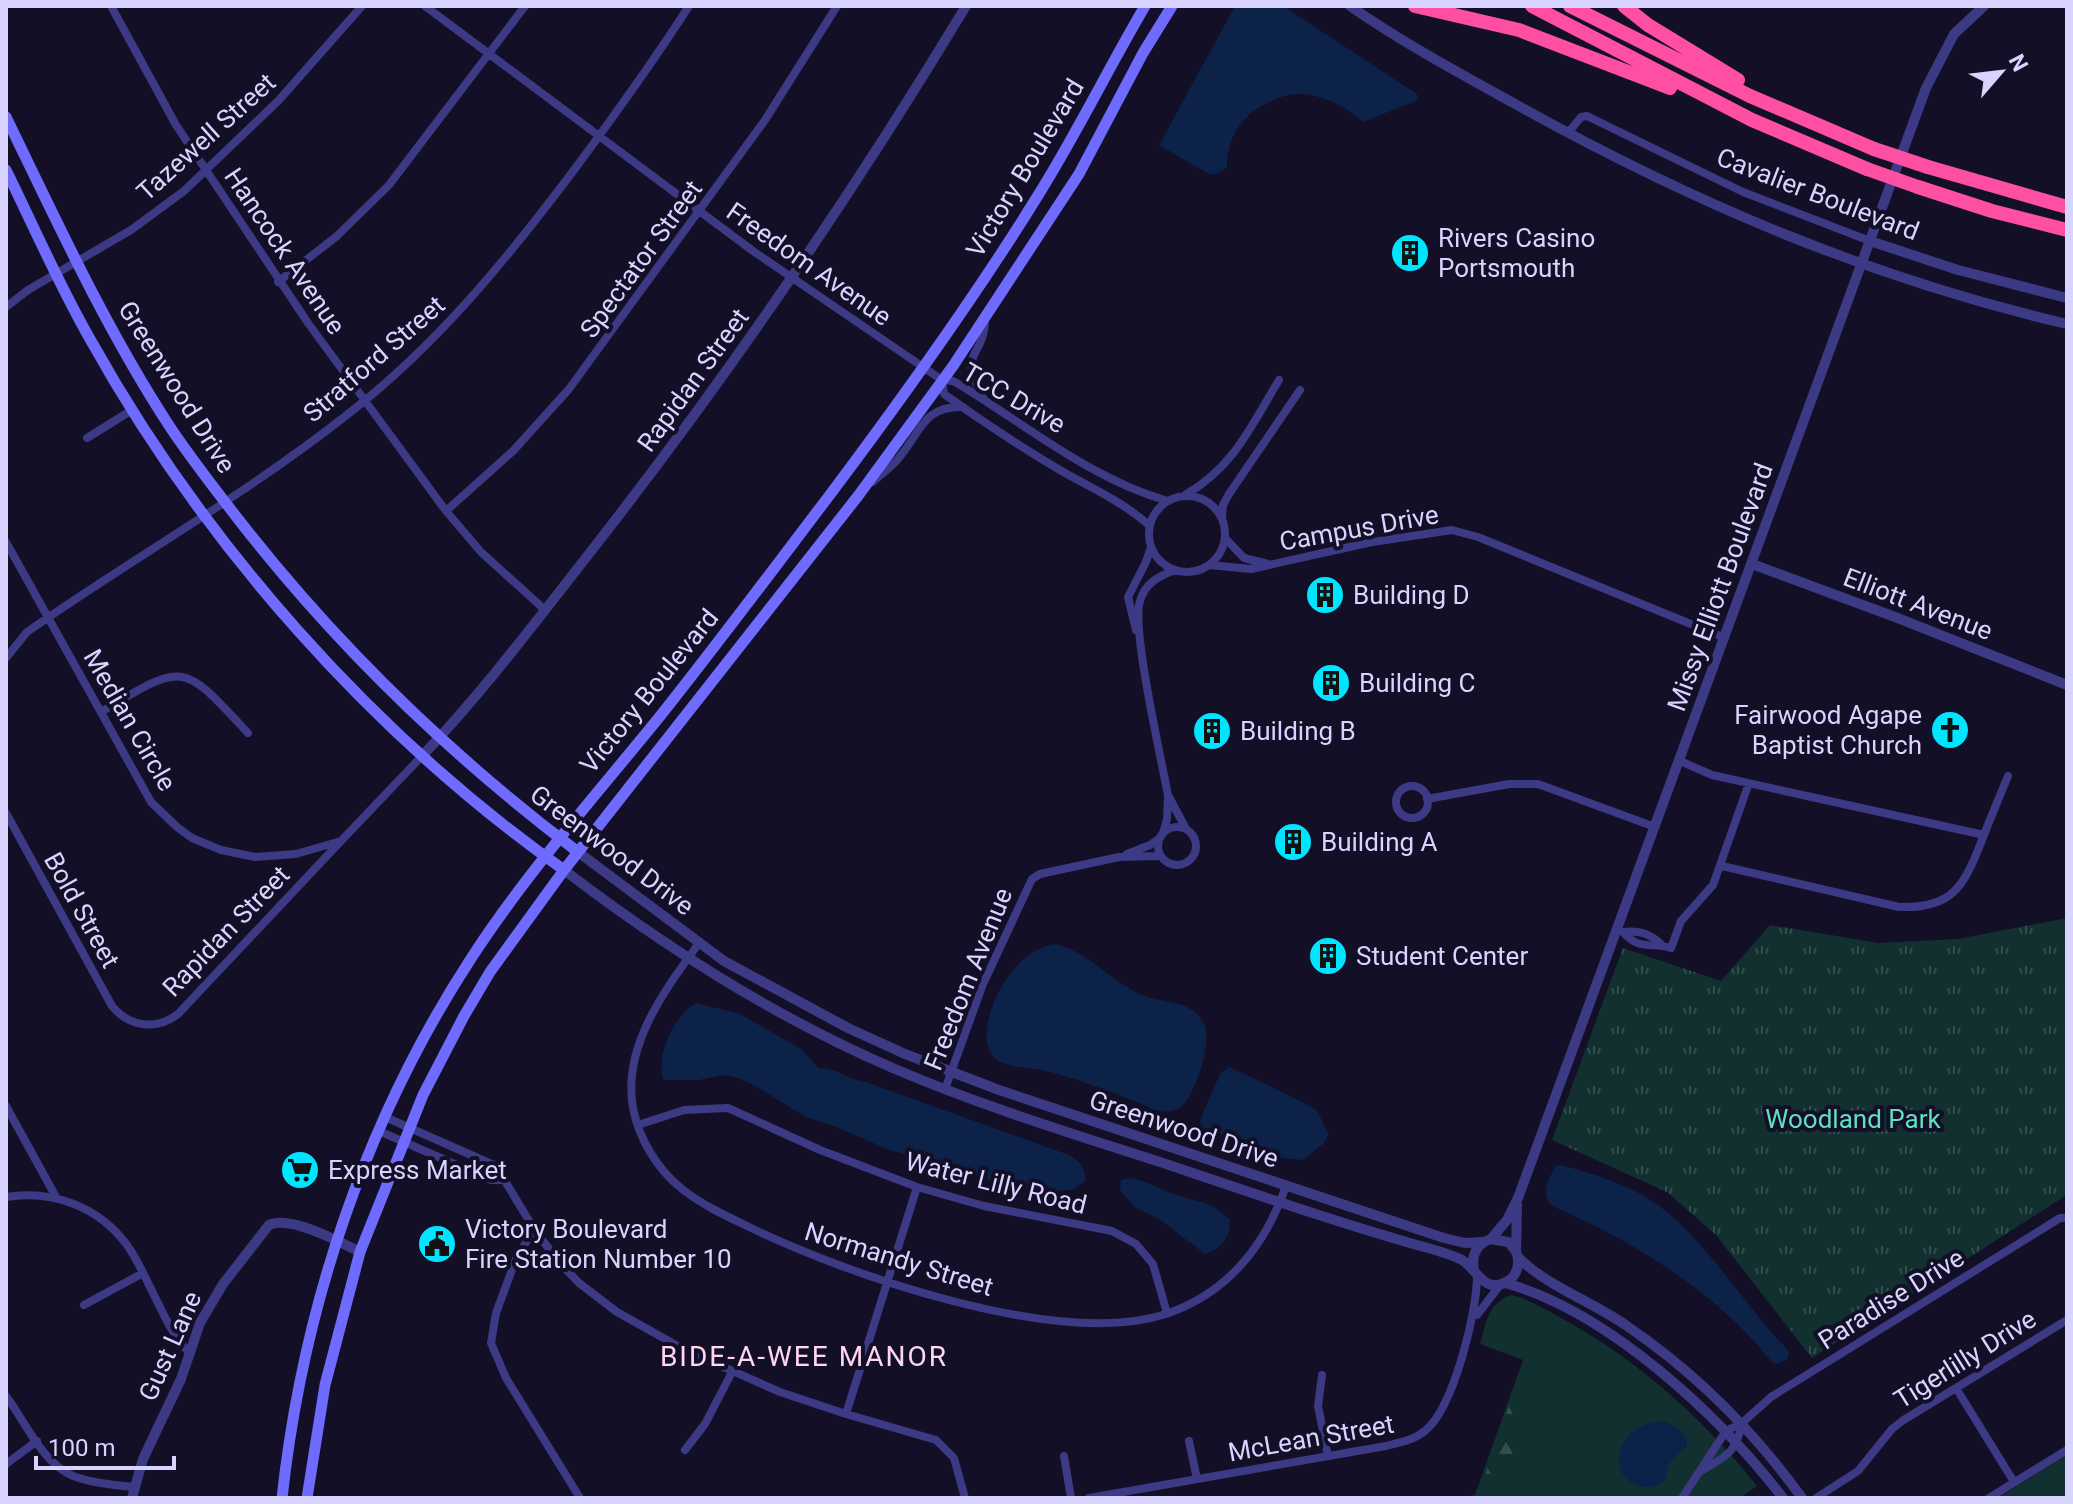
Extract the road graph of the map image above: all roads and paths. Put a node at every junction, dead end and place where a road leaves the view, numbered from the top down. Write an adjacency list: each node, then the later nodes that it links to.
1 (111, 6): 22 (street, Hancock Avenue)
2 (362, 6): 22 (street, Tazewell Street)
3 (425, 6): 16 (street, Freedom Avenue)
4 (525, 6): 16 (street)
5 (689, 6): 21 (street, Stratford Street)
6 (837, 6): 25 (street, Spectator Street)
7 (966, 6): 31 (street, Rapidan Street)
8 (1145, 6): 37 (main road, Victory Boulevard)
9 (1172, 6): 35 (main road, Victory Boulevard)
10 (1350, 6): 20 (street, Cavalier Boulevard)
11 (1415, 6): 18 (highway)
12 (1532, 6): 18 (highway)
13 (1570, 6): 19 (highway)
14 (1624, 6): 19 (highway)
15 (1984, 6): 27 (street, Missy Elliott Boulevard)
16 (489, 54): 21 (street, Freedom Avenue); 32 (street)
17 (6, 117): 28 (main road, Greenwood Drive)
18 (1752, 120): 26 (highway, bridge)
19 (1818, 126): 24 (highway, bridge)
20 (1568, 133): 27 (street, Cavalier Boulevard); 29 (street, Cavalier Boulevard)
21 (599, 137): 25 (street, Freedom Avenue); 41 (street, Stratford Street)
22 (206, 170): 28 (street, Tazewell Street); 32 (street, Hancock Avenue)
23 (7, 176): 30 (main road, Greenwood Drive)
24 (2067, 207)
25 (700, 212): 31 (street, Freedom Avenue); 50 (street, Spectator Street)
26 (2067, 230)
27 (1870, 241): 29 (street, Missy Elliott Boulevard); 33 (street, Cavalier Boulevard)
28 (77, 263): 30 (street, Tazewell Street); 48 (main road, Greenwood Drive)
29 (1862, 263): 36 (street, Cavalier Boulevard); 58 (street, Missy Elliott Boulevard)
30 (57, 274): 34 (street); 44 (main road, Greenwood Drive)
31 (793, 279): 37 (street, Freedom Avenue); 61 (street, Rapidan Street)
32 (278, 282): 41 (street, Hancock Avenue)
33 (2067, 298)
34 (6, 307)
35 (985, 319): 38 (main road, Victory Boulevard); 42 (street)
36 (2067, 324)
37 (923, 367): 38 (street, Freedom Avenue); 81 (main road, Victory Boulevard)
38 (942, 380): 42 (street, TCC Drive); 43 (street, TCC Drive); 47 (main road, Victory Boulevard)
39 (1279, 380): 46 (street)
40 (1300, 390): 52 (street)
41 (365, 400): 48 (street, Stratford Street); 50 (street, Hancock Avenue)
42 (984, 400): 49 (street, TCC Drive)
43 (964, 407): 47 (street); 53 (street, TCC Drive)
44 (132, 410): 45 (street); 51 (main road, Greenwood Drive)
45 (87, 438)
46 (1185, 495): 49 (street); 52 (street)
47 (858, 496): 83 (main road, Victory Boulevard)
48 (224, 501): 51 (street, Stratford Street); 69 (main road, Greenwood Drive)
49 (1168, 501): 53 (street)
50 (446, 511): 61 (street, Hancock Avenue)
51 (204, 513): 62 (street, Stratford Street); 70 (main road, Greenwood Drive)
52 (1221, 517): 54 (street)
53 (1150, 526): 56 (street)
54 (1225, 538): 57 (street, Campus Drive); 59 (street)
55 (6, 542): 62 (street, Median Circle)
56 (1151, 545): 60 (street); 64 (street, Freedom Avenue)
57 (1268, 564): 59 (street, Campus Drive); 63 (street, Campus Drive)
58 (1752, 564): 63 (street, Missy Elliott Boulevard); 66 (street, Elliott Avenue)
59 (1210, 565): 60 (street)
60 (1175, 570): 64 (street, Freedom Avenue)
61 (545, 610): 69 (street, Rapidan Street)
62 (49, 617): 65 (street, Stratford Street); 67 (street, Median Circle)
63 (1725, 638): 71 (street, Missy Elliott Boulevard)
64 (1141, 642): 74 (street, Freedom Avenue)
65 (6, 658)
66 (2067, 685)
67 (101, 712): 68 (street); 82 (street, Median Circle)
68 (248, 733)
69 (438, 739): 70 (street, Rapidan Street); 81 (main road, Greenwood Drive)
70 (422, 756): 82 (street); 84 (main road, Greenwood Drive)
71 (1680, 761): 73 (street); 77 (street, Missy Elliott Boulevard)
72 (2008, 776): 80 (street)
73 (1749, 783): 80 (street); 87 (street)
74 (1168, 796): 78 (street, Freedom Avenue); 79 (street, Freedom Avenue)
75 (1427, 799): 77 (street)
76 (6, 813): 92 (street, Bold Street)
77 (1655, 827): 89 (street, Missy Elliott Boulevard)
78 (1186, 829): 79 (street, Freedom Avenue); 85 (street, Freedom Avenue)
79 (1161, 835): 85 (street, Freedom Avenue); 86 (street, Freedom Avenue)
80 (1984, 835): 87 (street)
81 (560, 838): 83 (main road, Greenwood Drive); 84 (main road, Victory Boulevard)
82 (341, 841): 92 (street, Rapidan Street)
83 (578, 852): 88 (main road, Victory Boulevard); 90 (street, Greenwood Drive)
84 (545, 856): 88 (main road, Greenwood Drive); 96 (main road, Victory Boulevard)
85 (1160, 856): 86 (street, Freedom Avenue)
86 (1119, 857): 93 (street, Freedom Avenue)
87 (1722, 866): 89 (street)
88 (564, 870): 91 (street, Greenwood Drive); 98 (main road, Victory Boulevard)
89 (1620, 930): 106 (street, Missy Elliott Boulevard)
90 (699, 943): 91 (street, Normandy Street); 93 (street, Greenwood Drive)
91 (688, 958): 94 (street, Greenwood Drive); 97 (street, Normandy Street)
92 (130, 1020)
93 (951, 1073): 94 (street, Freedom Avenue); 102 (street, Greenwood Drive)
94 (945, 1089): 107 (street, Greenwood Drive)
95 (6, 1106): 105 (street)
96 (385, 1117): 98 (street); 99 (main road, Victory Boulevard)
97 (638, 1125): 103 (street, Water Lilly Road); 116 (street, Normandy Street)
98 (410, 1128): 100 (main road, Victory Boulevard); 101 (street)
99 (379, 1131): 100 (street); 110 (main road, Victory Boulevard)
100 (405, 1141): 101 (street); 112 (main road, Victory Boulevard)
101 (503, 1180): 109 (street)
102 (1286, 1186): 107 (street, Normandy Street); 111 (street, Greenwood Drive)
103 (917, 1187): 116 (street); 119 (street, Water Lilly Road)
104 (6, 1197): 105 (street)
105 (56, 1197): 114 (street)
106 (1518, 1198): 111 (street, Missy Elliott Boulevard); 113 (street, Missy Elliott Boulevard)
107 (1281, 1203): 115 (street, Greenwood Drive); 119 (street, Normandy Street)
108 (2067, 1218): 128 (street, Paradise Drive)
109 (534, 1229): 123 (street); 144 (street)
110 (337, 1240): 112 (street, Gust Lane); 122 (street, Gust Lane); 142 (main road, Victory Boulevard)
111 (1487, 1241): 113 (street); 115 (street)
112 (360, 1252): 143 (main road, Victory Boulevard)
113 (1517, 1254): 117 (street); 128 (street)
114 (143, 1273): 118 (street); 122 (street)
115 (1475, 1273): 117 (street); 121 (street, McLean Street)
116 (888, 1282): 119 (street, Normandy Street); 127 (street)
117 (1502, 1284): 121 (street, McLean Street); 129 (street)
118 (84, 1305)
119 (1167, 1313)
120 (2067, 1320): 125 (street, Tigerlilly Drive)
121 (1471, 1326): 136 (street, McLean Street)
122 (190, 1353): 141 (street, Gust Lane)
123 (732, 1372): 127 (street); 133 (street)
124 (1322, 1375): 136 (street)
125 (1956, 1388): 140 (street); 151 (street, Tigerlilly Drive)
126 (6, 1396): 130 (street)
127 (846, 1414): 145 (street)
128 (1742, 1423): 129 (street, Paradise Drive); 132 (street); 150 (street)
129 (1726, 1431): 132 (street); 138 (street)
130 (37, 1441): 137 (street); 141 (street)
131 (1189, 1441): 139 (street)
132 (1738, 1444): 138 (street); 149 (street)
133 (685, 1450)
134 (2067, 1450): 140 (street)
135 (1064, 1456): 146 (street)
136 (1328, 1456): 139 (street, McLean Street)
137 (6, 1464)
138 (1701, 1472): 148 (street)
139 (1197, 1479): 147 (street, McLean Street)
140 (2014, 1482): 152 (street)
141 (133, 1492)
142 (282, 1498)
143 (307, 1498)
144 (580, 1498)
145 (965, 1498)
146 (1071, 1498)
147 (1089, 1498)
148 (1682, 1498)
149 (1783, 1498)
150 (1802, 1498)
151 (1816, 1498)
152 (1989, 1498)

